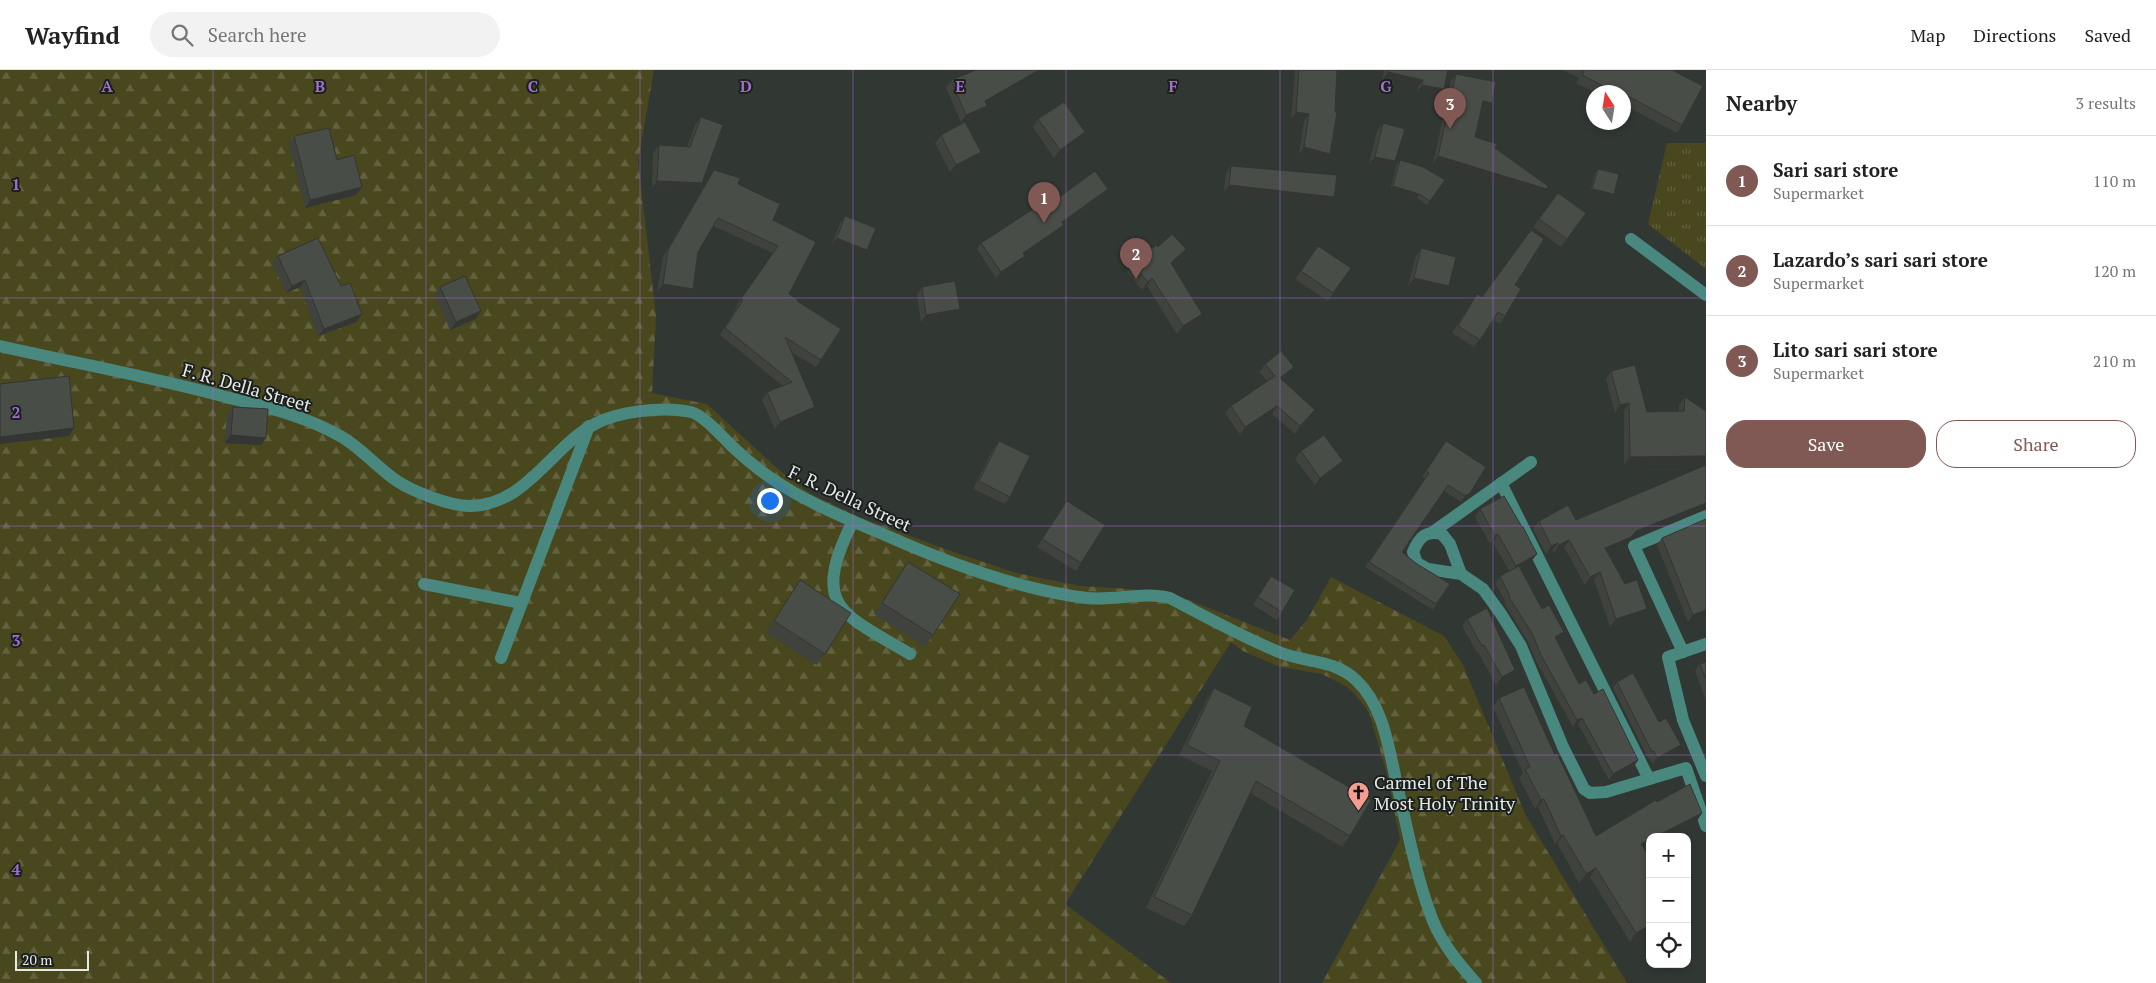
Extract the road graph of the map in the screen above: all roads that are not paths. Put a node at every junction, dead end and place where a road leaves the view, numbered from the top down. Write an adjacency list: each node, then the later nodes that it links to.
1 (1631, 239): 2 (street)
2 (1706, 295)
3 (0, 346): 4 (street, F. R. Della Street)
4 (589, 426): 8 (street, F. R. Della Street); 12 (street)
5 (1530, 462): 6 (street)
6 (1502, 482): 9 (street); 18 (street)
7 (1706, 516): 14 (street)
8 (853, 521): 15 (street); 20 (street, F. R. Della Street)
9 (1433, 532): 10 (street); 10 (street)
10 (1461, 574): 18 (street)
11 (424, 584): 12 (street)
12 (522, 604): 16 (street)
13 (1706, 644): 14 (street)
14 (1683, 652): 17 (street)
15 (910, 654)
16 (501, 658)
17 (1705, 768)
18 (1649, 779): 19 (street)
19 (1706, 826)
20 (1476, 983)

